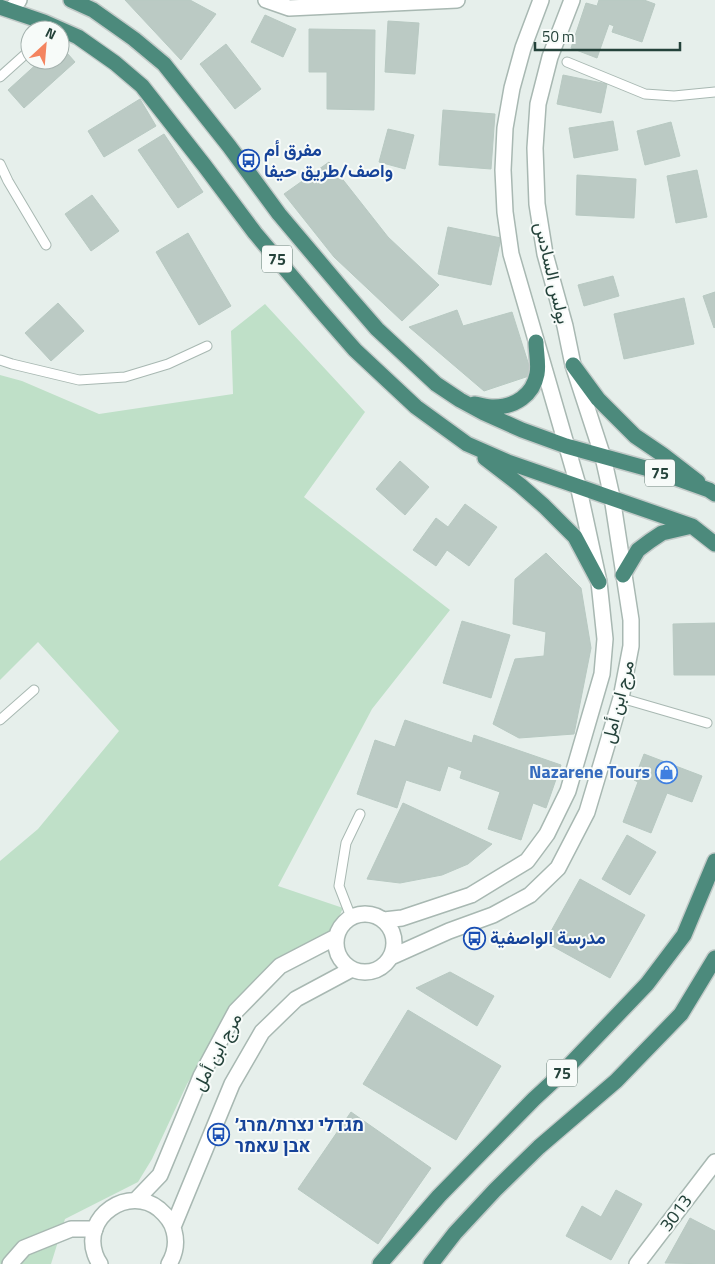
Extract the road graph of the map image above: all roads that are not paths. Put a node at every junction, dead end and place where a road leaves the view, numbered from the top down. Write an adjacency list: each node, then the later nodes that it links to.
1 (71, 0): 19 (highway, 75)
2 (266, 0): 3 (street)
3 (457, 0)
4 (542, 0): 15 (street, بولس السادس)
5 (572, 0): 18 (street, بولس السادس)
6 (10, 6): 7 (highway, 75)
7 (38, 20)
8 (70, 33): 20 (highway, 75)
9 (20, 59): 11 (lane)
10 (567, 62): 12 (lane)
11 (0, 77)
12 (715, 92)
13 (0, 164): 14 (lane)
14 (46, 245)
15 (536, 342): 19 (highway); 21 (street, بولس السادس)
16 (207, 346): 17 (lane)
17 (0, 360)
18 (574, 365): 22 (street, بولس السادس); 24 (highway)
19 (449, 393): 21 (highway, 75)
20 (442, 426): 23 (highway, 75); 29 (highway)
21 (566, 446): 22 (highway, 75); 23 (street, مرج ابن أمل)
22 (603, 457): 24 (highway, 75); 25 (street, مرج ابن أمل)
23 (578, 485): 25 (highway, 75); 29 (street, مرج ابن أمل)
24 (712, 492)
25 (612, 497): 26 (highway, 75); 28 (street, مرج ابن أمل)
26 (692, 526): 27 (highway, 75); 28 (highway)
27 (715, 544)
28 (624, 575): 31 (street, مرج ابن أمل)
29 (599, 582): 37 (street, مرج ابن أمل)
30 (34, 690): 32 (lane)
31 (622, 698): 33 (lane); 39 (street, مرج ابن أمل)
32 (0, 720)
33 (707, 723)
34 (360, 814): 36 (lane)
35 (715, 861): 50 (highway, 75)
36 (351, 917): 37 (street); 38 (street)
37 (384, 920): 39 (street)
38 (336, 938): 41 (street); 43 (street, مرج ابن أمل)
39 (391, 957): 41 (street)
40 (715, 958): 46 (highway, 75)
41 (352, 969): 44 (street, مرج ابن أمل)
42 (715, 1162): 53 (street, 3013)
43 (136, 1200): 44 (street); 45 (street)
44 (173, 1227): 49 (street)
45 (95, 1229): 47 (street); 48 (street)
46 (455, 1233): 51 (highway, 75); 52 (highway)
47 (10, 1264)
48 (100, 1264)
49 (169, 1264)
50 (380, 1264)
51 (431, 1264)
52 (440, 1264)
53 (637, 1264)

